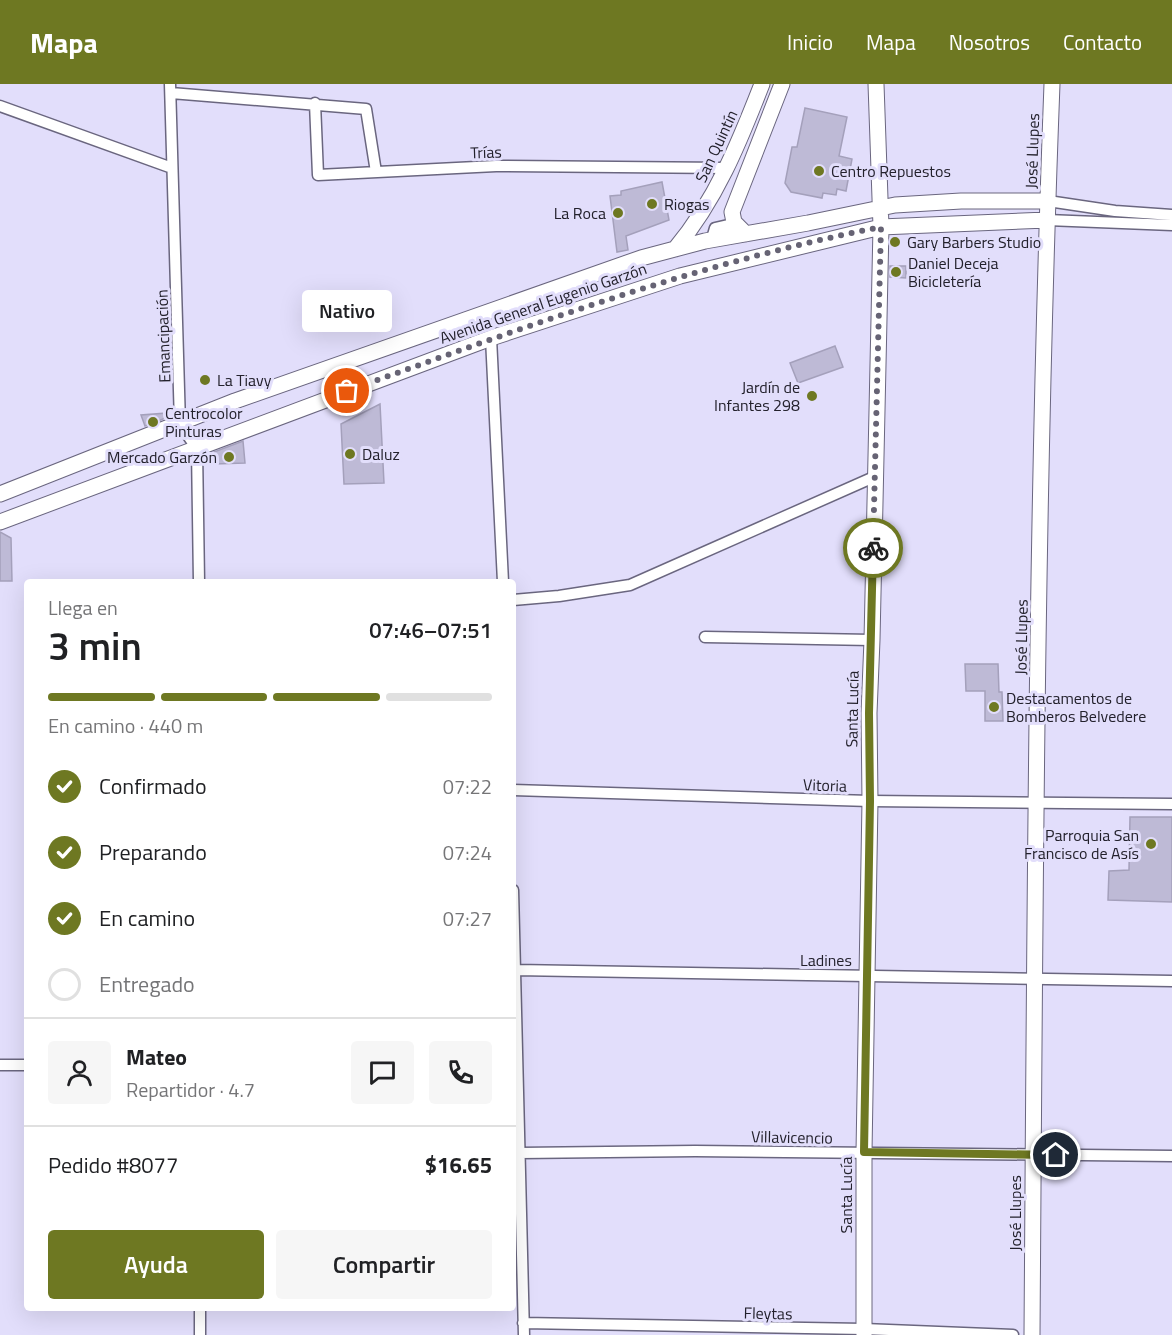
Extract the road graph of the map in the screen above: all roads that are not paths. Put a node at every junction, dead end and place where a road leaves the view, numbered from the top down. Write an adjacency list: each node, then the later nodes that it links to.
1 (762, 84): 9 (street, San Quintín)
2 (782, 84): 17 (street)
3 (876, 84): 12 (street, Santa Lucía)
4 (1052, 84): 11 (street, José Llupes)
5 (171, 88): 6 (street); 8 (street, Emancipación)
6 (315, 103): 10 (street); 10 (street, Trías)
7 (0, 105): 8 (street)
8 (172, 168): 20 (street, Emancipación)
9 (726, 168): 10 (street, Trías); 18 (street, San Quintín)
10 (376, 172)
11 (1048, 201): 12 (street, Avenida General Eugenio Garzón); 13 (street); 14 (street, José Llupes)
12 (880, 208): 16 (street, Santa Lucía); 17 (street, Avenida General Eugenio Garzón)
13 (1172, 215)
14 (1047, 220): 15 (street); 16 (street, Avenida General Eugenio Garzón); 32 (street, José Llupes)
15 (1172, 225)
16 (881, 227): 19 (street, Avenida General Eugenio Garzón); 22 (street, Santa Lucía)
17 (746, 234): 18 (street, Avenida General Eugenio Garzón)
18 (675, 249): 20 (street, Avenida General Eugenio Garzón)
19 (491, 338): 21 (street, Avenida General Eugenio Garzón); 26 (street)
20 (180, 424): 21 (street); 23 (street, Avenida General Eugenio Garzón)
21 (197, 449): 24 (street, Avenida General Eugenio Garzón); 25 (street)
22 (874, 477): 27 (street); 29 (street, Santa Lucía)
23 (0, 494)
24 (0, 522)
25 (199, 579)
26 (503, 579)
27 (516, 600)
28 (705, 636): 29 (street)
29 (872, 640): 31 (street, Santa Lucía)
30 (516, 790): 31 (street, Vitoria)
31 (870, 801): 32 (street, Vitoria); 35 (street, Santa Lucía)
32 (1036, 802): 33 (street, Vitoria); 36 (street, José Llupes)
33 (1172, 804)
34 (516, 970): 35 (street, Ladines); 41 (street)
35 (867, 976): 36 (street, Ladines); 40 (street, Santa Lucía)
36 (1035, 979): 37 (street, Ladines); 42 (street, José Llupes)
37 (1172, 981)
38 (0, 1065): 39 (street)
39 (24, 1065)
40 (864, 1152): 41 (street, Villavicencio); 42 (street, Villavicencio); 47 (street, Santa Lucía)
41 (520, 1153): 45 (street)
42 (1033, 1155): 43 (street, Villavicencio); 51 (street, José Llupes)
43 (1172, 1156)
44 (200, 1311): 48 (street)
45 (524, 1323): 46 (street, Fleytas); 49 (street)
46 (694, 1331): 47 (street, Fleytas)
47 (864, 1332): 50 (street, Fleytas)
48 (200, 1335)
49 (524, 1335)
50 (1013, 1335)
51 (1032, 1335)

